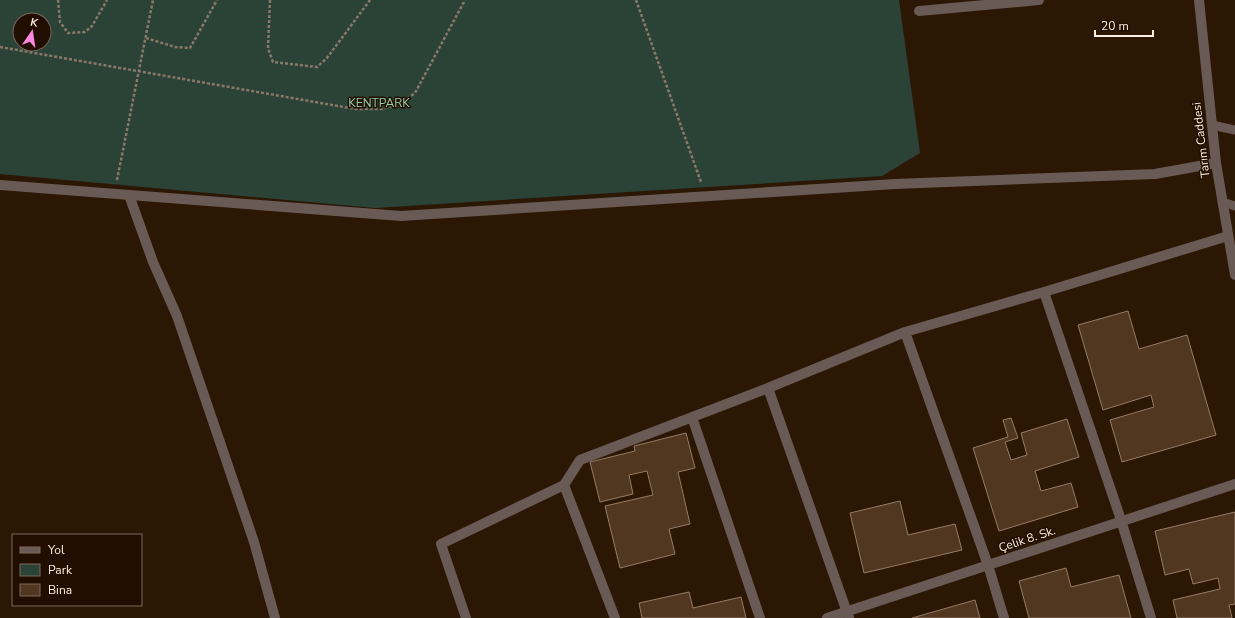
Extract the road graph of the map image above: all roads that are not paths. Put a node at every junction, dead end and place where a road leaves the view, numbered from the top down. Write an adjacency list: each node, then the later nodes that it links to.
1 (1039, 0): 3 (street)
2 (1198, 0): 4 (street, Tarım Caddesi)
3 (919, 11)
4 (1212, 125): 5 (lane); 6 (street, Tarım Caddesi)
5 (1235, 130)
6 (1216, 163): 8 (street); 9 (street, Tarım Caddesi)
7 (0, 185): 8 (street)
8 (129, 195): 22 (street)
9 (1222, 202): 10 (lane); 11 (street, Tarım Caddesi)
10 (1235, 206)
11 (1228, 236): 12 (street, Tarım Caddesi); 13 (street)
12 (1235, 275)
13 (1044, 292): 14 (street); 19 (street)
14 (905, 332): 15 (street); 20 (street)
15 (768, 388): 16 (street); 21 (street)
16 (692, 417): 18 (street); 25 (street)
17 (1235, 484): 19 (street, Çelik 8. Sk.)
18 (564, 485): 23 (street); 24 (street)
19 (1121, 522): 20 (street, Çelik 8. Sk.); 28 (street)
20 (988, 565): 21 (street, Çelik 8. Sk.); 27 (street)
21 (848, 615): 26 (street, Çelik 8. Sk.)
22 (275, 618)
23 (466, 618)
24 (615, 618)
25 (760, 618)
26 (827, 618)
27 (1004, 618)
28 (1151, 618)

